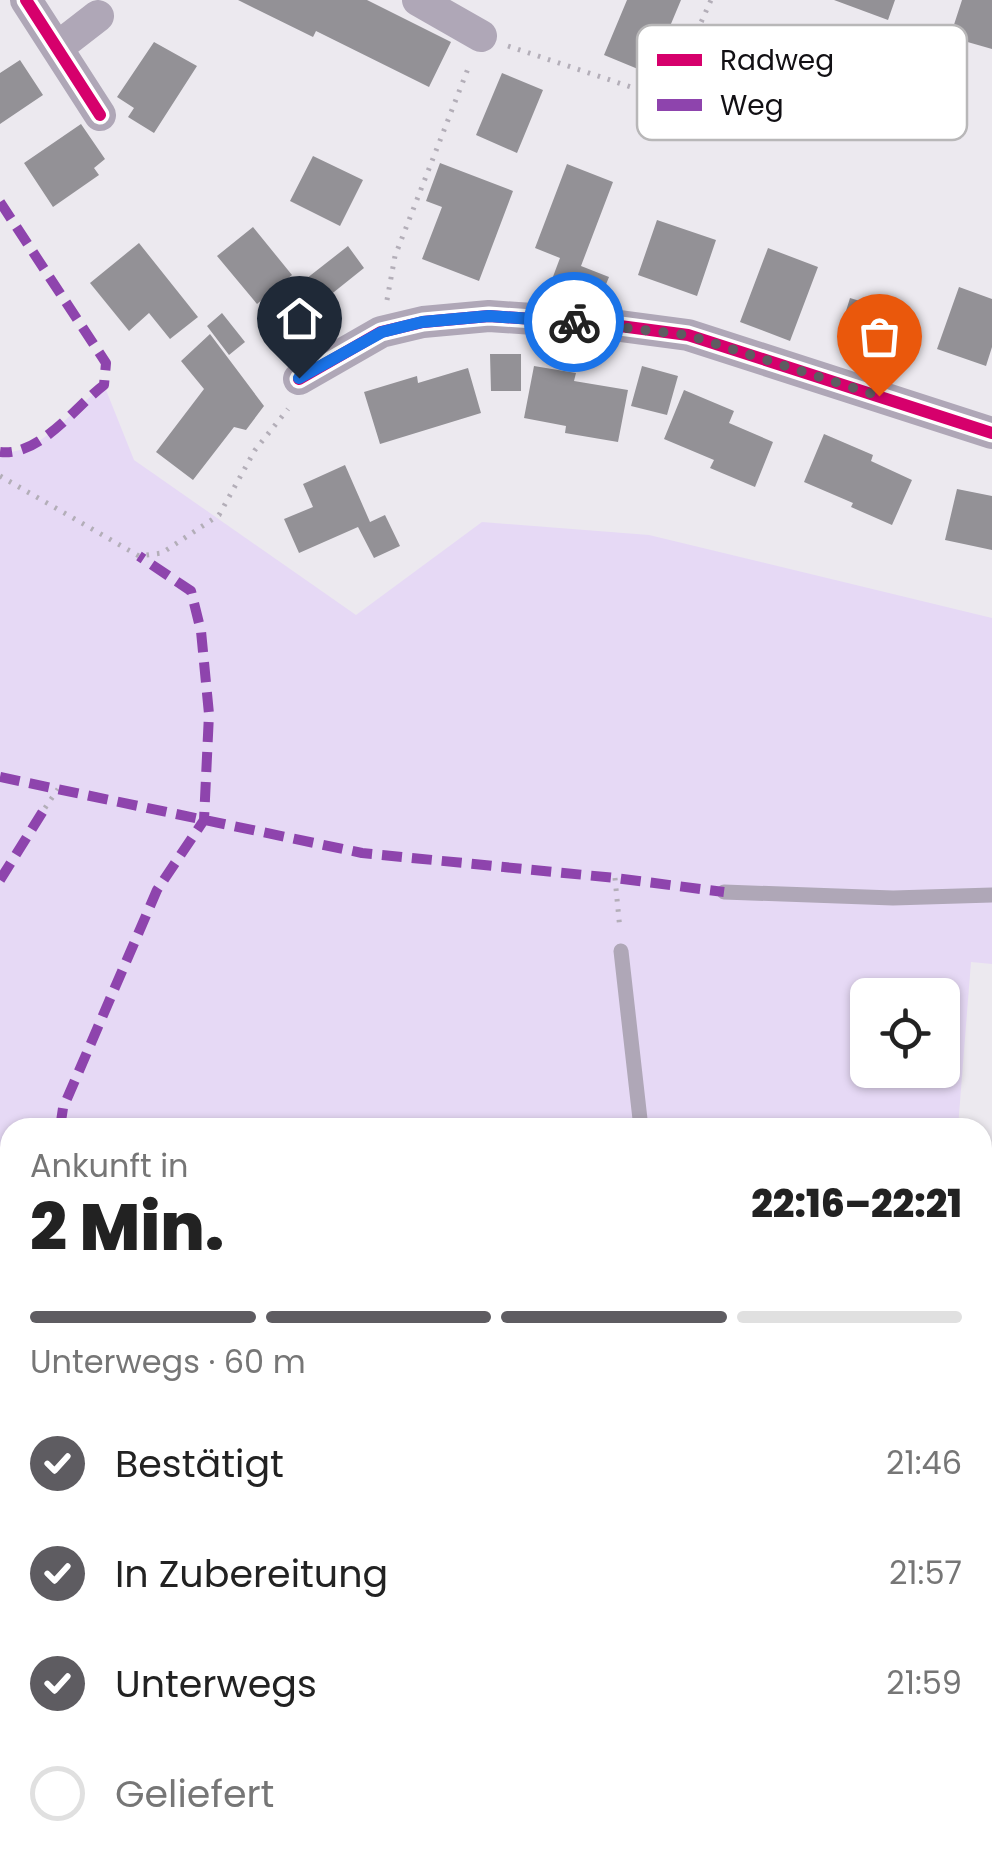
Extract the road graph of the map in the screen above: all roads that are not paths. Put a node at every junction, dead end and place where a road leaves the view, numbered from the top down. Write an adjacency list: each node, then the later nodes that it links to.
1 (26, 0): 5 (street)
2 (418, 0): 4 (street)
3 (98, 16): 5 (street)
4 (481, 36)
5 (58, 46): 6 (street)
6 (100, 115)
7 (299, 378): 8 (street)
8 (992, 433)
9 (724, 892): 10 (lane)
10 (992, 896)
11 (621, 951): 12 (lane)
12 (640, 1118)

